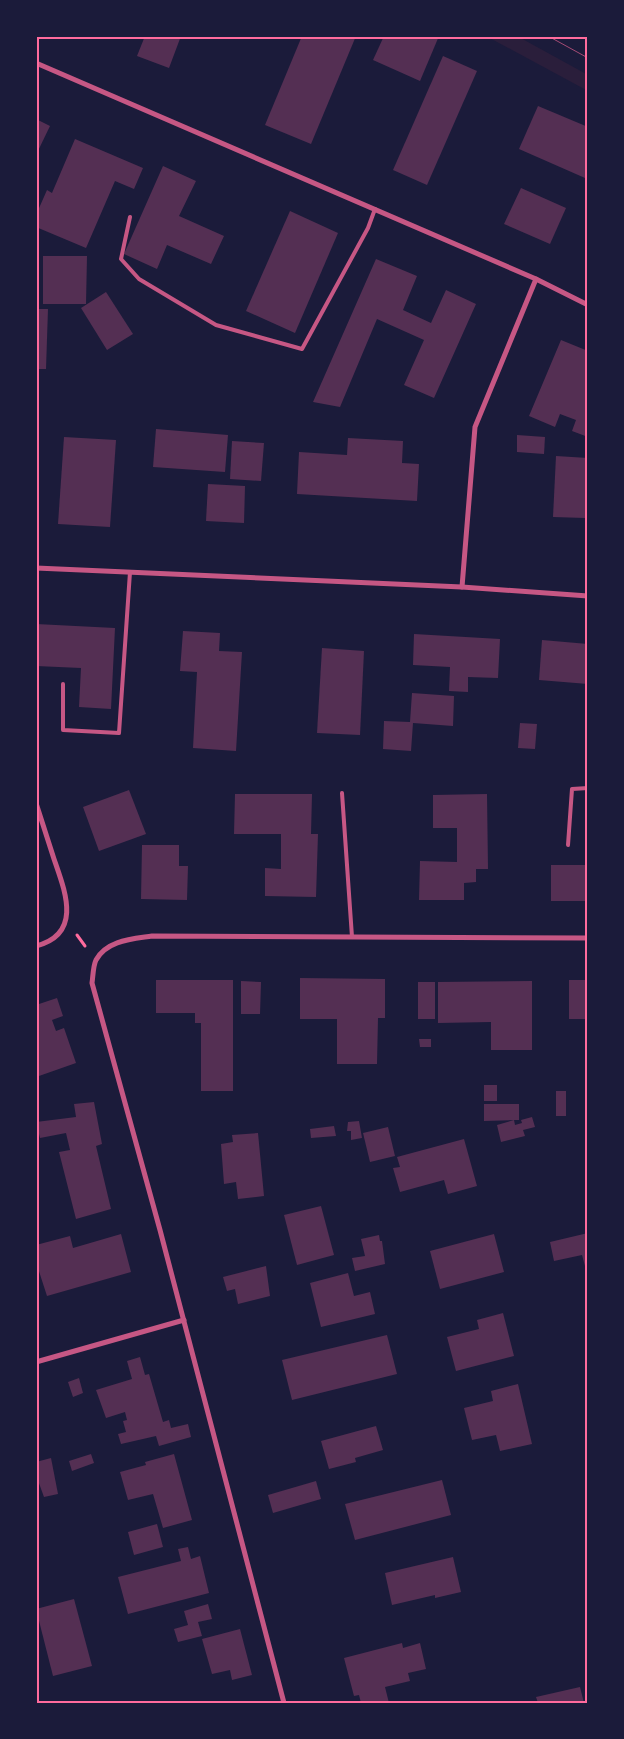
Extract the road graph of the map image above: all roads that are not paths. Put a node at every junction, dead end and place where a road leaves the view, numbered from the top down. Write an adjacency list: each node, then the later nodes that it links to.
1 (36, 63): 2 (street)
2 (375, 209): 3 (lane); 4 (street)
3 (130, 217)
4 (536, 279): 5 (street); 8 (street)
5 (588, 305)
6 (36, 568): 7 (street)
7 (130, 572): 8 (street); 10 (lane)
8 (462, 587): 9 (street)
9 (588, 596)
10 (63, 684)
11 (588, 788): 14 (lane)
12 (342, 793): 15 (lane)
13 (36, 803): 17 (street)
14 (568, 845)
15 (352, 937): 16 (street); 18 (street)
16 (588, 938)
17 (36, 946)
18 (184, 1320): 19 (street); 20 (street)
19 (36, 1362)
20 (284, 1703)

